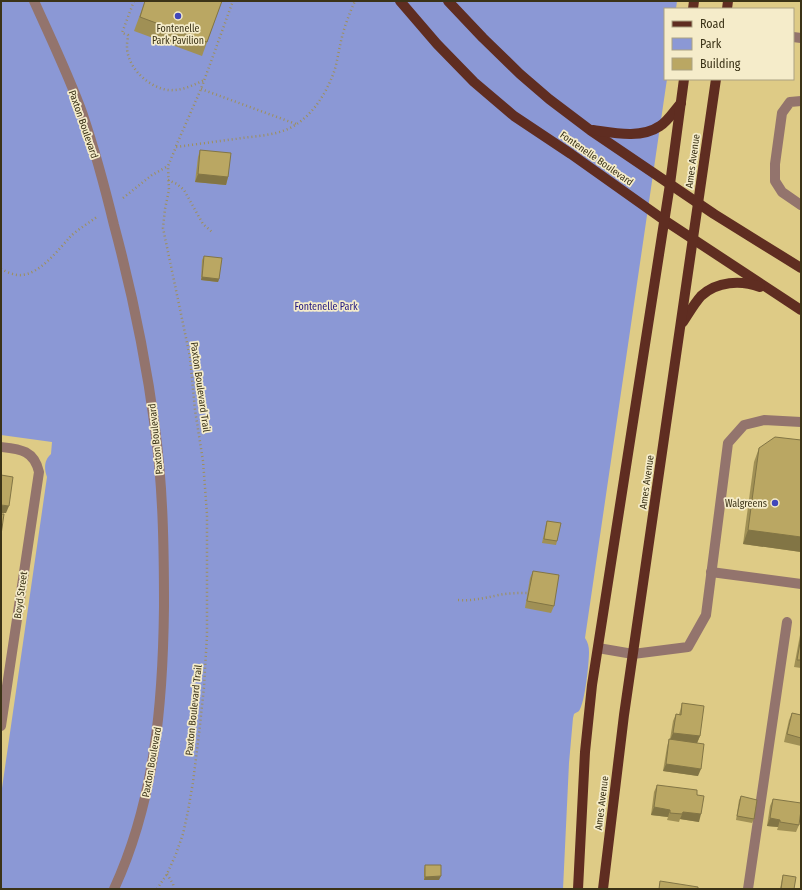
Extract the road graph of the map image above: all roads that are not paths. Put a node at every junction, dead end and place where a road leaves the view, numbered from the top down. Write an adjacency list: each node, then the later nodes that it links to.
1 (34, 1): 26 (street, Paxton Boulevard)
2 (400, 1): 12 (main road, Fontenelle Boulevard)
3 (448, 1): 8 (main road, Fontenelle Boulevard)
4 (684, 80): 7 (main road, Ames Avenue)
5 (716, 80): 10 (main road, Ames Avenue)
6 (801, 101): 11 (street)
7 (680, 103): 8 (main road); 9 (main road, Ames Avenue)
8 (590, 130): 9 (main road, Fontenelle Boulevard)
9 (670, 184): 10 (main road, Fontenelle Boulevard); 12 (main road, Ames Avenue)
10 (698, 203): 13 (main road, Ames Avenue); 14 (main road, Fontenelle Boulevard)
11 (801, 205)
12 (664, 220): 13 (main road, Fontenelle Boulevard); 23 (main road, Ames Avenue)
13 (693, 239): 15 (main road, Fontenelle Boulevard); 17 (main road, Ames Avenue)
14 (801, 268)
15 (772, 291): 16 (main road, Fontenelle Boulevard); 17 (main road)
16 (801, 310)
17 (681, 325): 24 (main road, Ames Avenue)
18 (801, 422): 20 (street)
19 (1, 447): 25 (street, Boyd Street)
20 (711, 572): 21 (street); 24 (street)
21 (799, 582)
22 (787, 622): 29 (street)
23 (598, 648): 24 (street); 27 (main road, Ames Avenue)
24 (633, 654): 28 (main road, Ames Avenue)
25 (1, 726)
26 (114, 889)
27 (578, 889)
28 (603, 889)
29 (748, 889)

